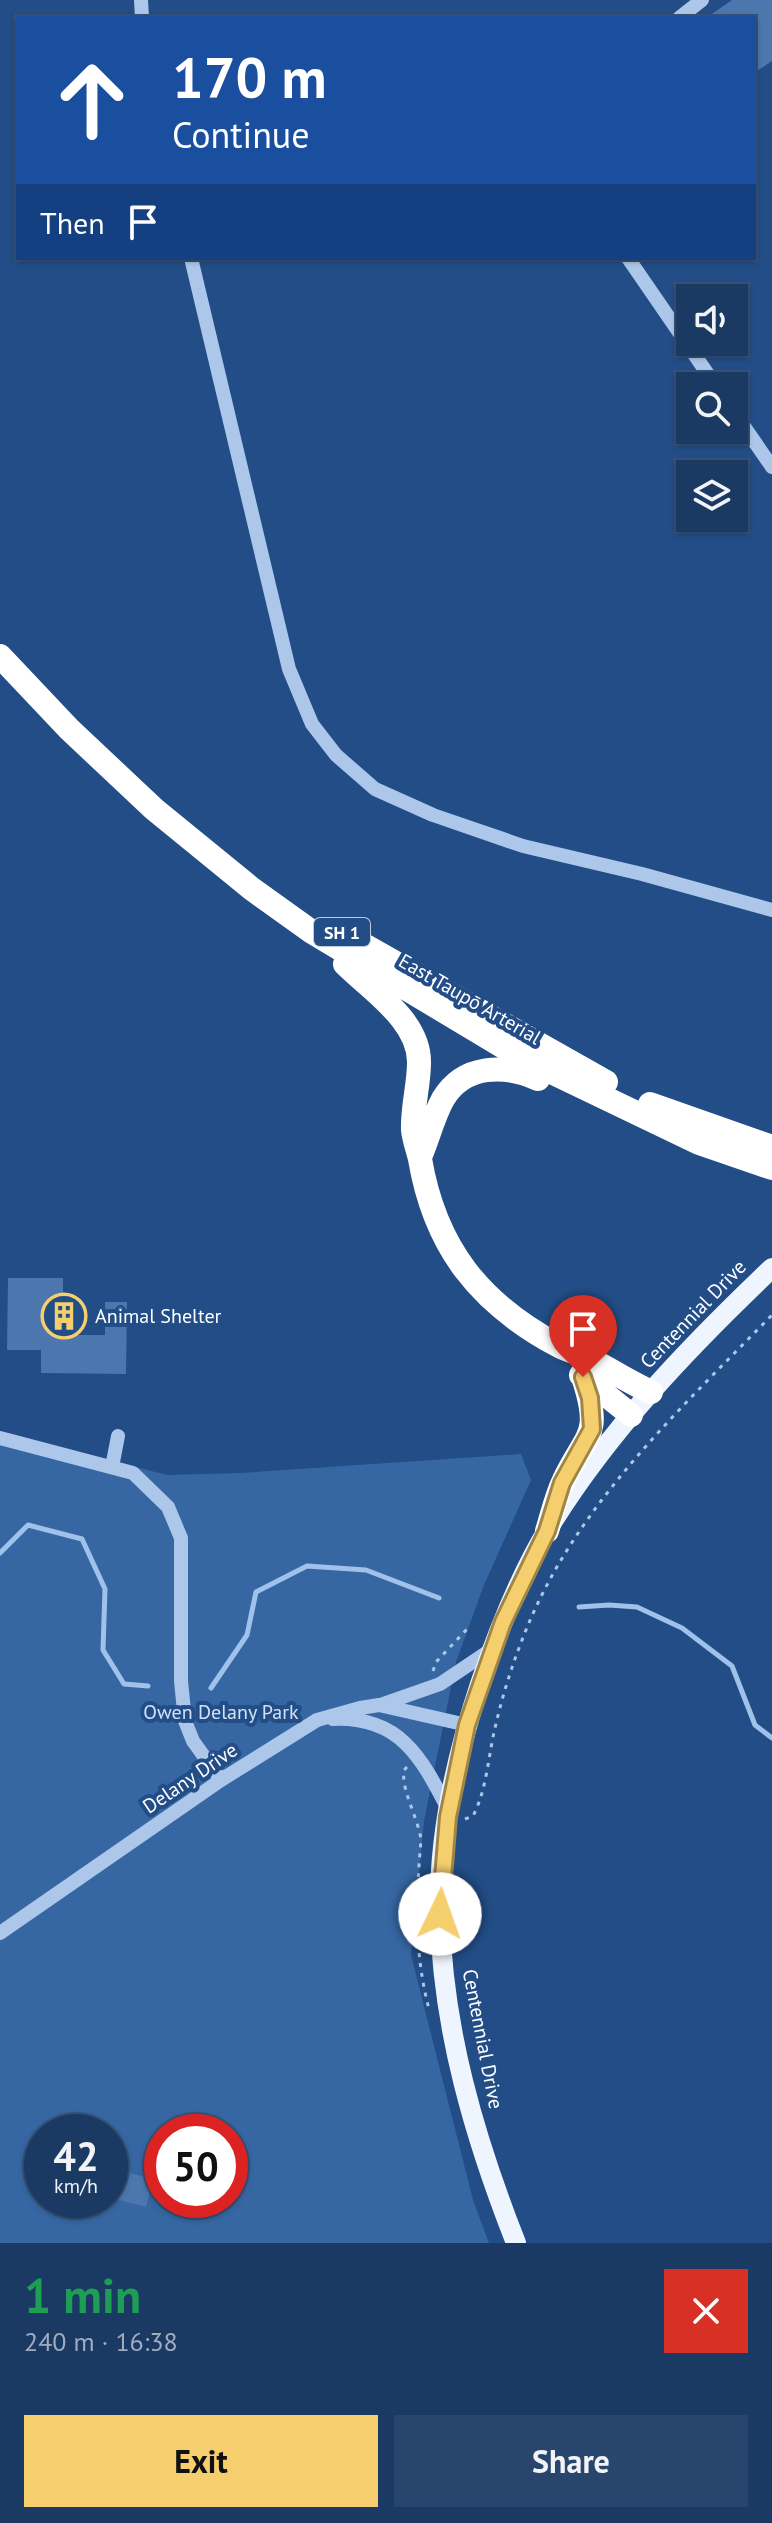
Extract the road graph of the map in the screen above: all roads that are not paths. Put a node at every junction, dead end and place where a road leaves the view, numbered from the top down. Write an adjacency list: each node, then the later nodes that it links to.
1 (702, 0): 2 (street)
2 (682, 16)
3 (191, 260): 10 (street)
4 (629, 260): 5 (street)
5 (706, 372)
6 (748, 432): 7 (street)
7 (772, 467)
8 (0, 639): 13 (highway, East Taupō Arterial / SH 1)
9 (0, 656): 11 (highway, East Taupō Arterial / SH 1)
10 (772, 910)
11 (312, 932): 12 (highway, East Taupō Arterial / SH 1); 14 (highway)
12 (699, 1143): 14 (highway); 15 (highway, East Taupō Arterial / SH 1)
13 (772, 1147)
14 (420, 1157): 17 (highway)
15 (772, 1168)
16 (772, 1268): 19 (main road, Centennial Drive)
17 (561, 1348): 18 (highway); 19 (highway)
18 (583, 1377): 20 (highway); 24 (highway)
19 (651, 1392): 20 (main road, Centennial Drive)
20 (631, 1415): 24 (main road, Centennial Drive)
21 (118, 1436): 23 (street)
22 (0, 1438): 23 (street)
23 (112, 1467): 29 (street)
24 (547, 1531): 25 (main road, Centennial Drive)
25 (492, 1649): 26 (street); 28 (main road, Centennial Drive)
26 (379, 1705): 27 (street, Delany Drive); 28 (street, Delany Drive)
27 (317, 1720): 29 (street, Delany Drive); 30 (street)
28 (467, 1725): 30 (main road, Centennial Drive)
29 (221, 1780): 31 (street, Delany Drive)
30 (449, 1814): 32 (main road, Centennial Drive)
31 (0, 1933)
32 (516, 2243)

